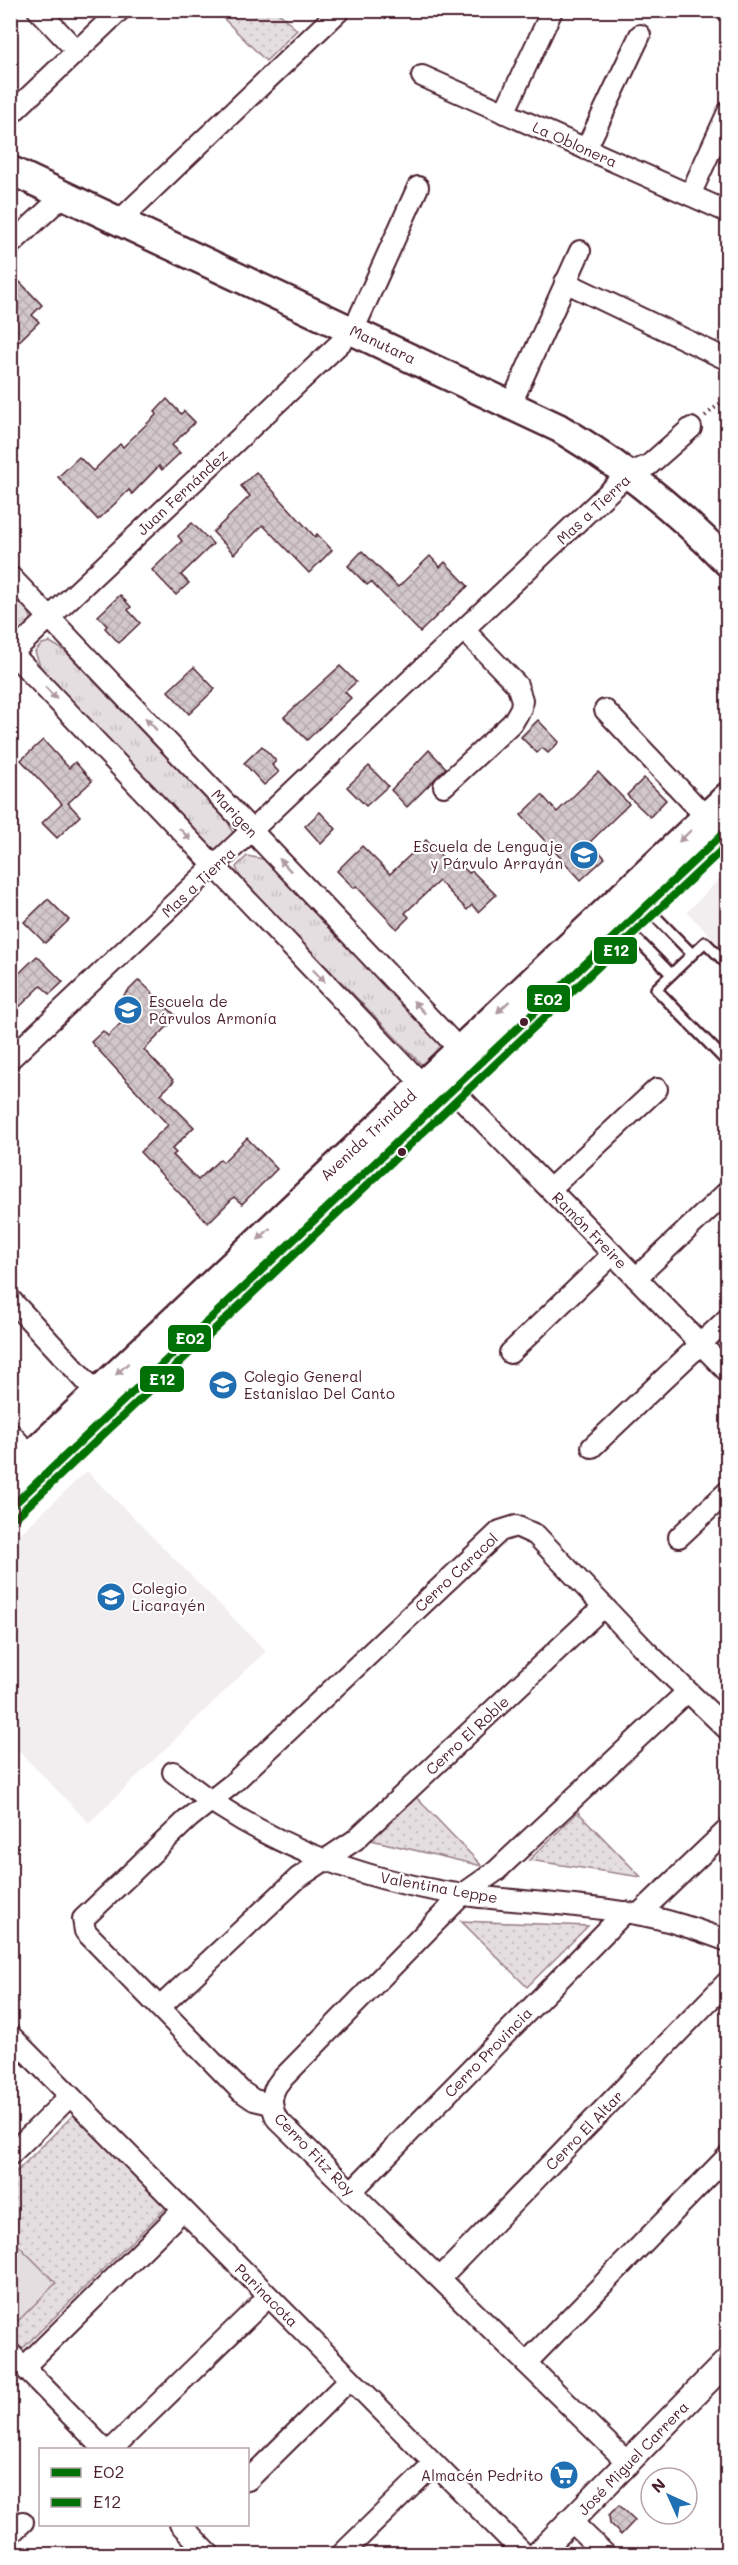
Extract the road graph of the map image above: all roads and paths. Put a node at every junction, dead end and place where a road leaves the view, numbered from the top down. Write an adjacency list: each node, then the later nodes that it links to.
1 (38, 10): 6 (street)
2 (120, 10): 6 (street)
3 (340, 10): 17 (street)
4 (551, 13): 9 (street)
5 (640, 35): 11 (street)
6 (77, 51): 10 (street)
7 (422, 76): 9 (street, La Oblonera)
8 (728, 112): 15 (street)
9 (504, 113): 11 (street, La Oblonera)
10 (10, 115)
11 (586, 149): 15 (street, La Oblonera)
12 (10, 170): 14 (main road, Manutara)
13 (418, 187): 21 (street)
14 (63, 195): 17 (main road, Manutara); 18 (street)
15 (690, 195): 16 (street, La Oblonera)
16 (728, 212)
17 (119, 221): 21 (main road, Manutara)
18 (10, 245)
19 (580, 251): 20 (street)
20 (565, 282): 22 (street); 24 (street)
21 (353, 330): 24 (main road, Manutara); 29 (street, Juan Fernández)
22 (728, 360)
23 (728, 397): 25 (path)
24 (511, 404): 26 (main road, Manutara)
25 (691, 428): 26 (street, Mas a Tierra)
26 (628, 474): 27 (main road, Manutara); 30 (street, Mas a Tierra)
27 (728, 563)
28 (10, 576): 29 (street, Marigen)
29 (50, 617): 31 (street, Juan Fernández); 36 (street, Marigen, one-way to 29)
30 (464, 630): 33 (street); 36 (street, Mas a Tierra)
31 (11, 653): 37 (street, one-way to 37)
32 (605, 710): 35 (street)
33 (444, 786)
34 (728, 796): 35 (main road, Avenida Trinidad)
35 (717, 823): 38 (main road, Avenida Trinidad); 43 (main road, Avenida Trinidad, one-way to 43)
36 (252, 831): 37 (street, Mas a Tierra); 43 (street, Marigen, one-way to 36)
37 (215, 866): 44 (street, Mas a Tierra); 46 (street, one-way to 46)
38 (645, 906): 39 (main road, Avenida Trinidad); 40 (lane)
39 (624, 927): 42 (lane); 47 (main road, Avenida Trinidad)
40 (692, 954): 41 (lane); 42 (lane)
41 (728, 965)
42 (671, 974): 45 (lane)
43 (459, 1049): 46 (main road, Avenida Trinidad); 47 (street)
44 (10, 1059)
45 (728, 1063)
46 (422, 1084): 47 (street); 58 (main road, Avenida Trinidad, one-way to 58)
47 (452, 1089): 49 (street, Ramón Freire); 64 (main road, Avenida Trinidad)
48 (657, 1089): 49 (street)
49 (550, 1189): 51 (street, Ramón Freire)
50 (728, 1191): 52 (street)
51 (613, 1254): 52 (street, Ramón Freire); 56 (street)
52 (636, 1278): 55 (street, Ramón Freire)
53 (10, 1299): 58 (street)
54 (728, 1318): 55 (street)
55 (701, 1344): 57 (street, Ramón Freire); 60 (street)
56 (510, 1353)
57 (728, 1372)
58 (97, 1393): 61 (main road, Avenida Trinidad)
59 (10, 1433): 61 (street)
60 (592, 1447)
61 (31, 1455): 62 (main road, Avenida Trinidad)
62 (10, 1475)
63 (728, 1491): 65 (street)
64 (10, 1508)
65 (679, 1538)
66 (604, 1606): 67 (street, Cerro Caracol); 70 (street, Cerro Caracol); 72 (street, Cerro El Roble)
67 (687, 1692): 68 (street, Cerro Caracol); 73 (street)
68 (728, 1730)
69 (174, 1772): 70 (street, Valentina Leppe)
70 (212, 1803): 72 (street, Valentina Leppe); 77 (street, Cerro Fitz Roy)
71 (728, 1829): 74 (street)
72 (326, 1859): 73 (street, Valentina Leppe); 77 (street, Cerro El Roble)
73 (463, 1894): 74 (street, Valentina Leppe); 80 (street)
74 (632, 1913): 75 (street, Valentina Leppe); 83 (street, Cerro Provincia)
75 (728, 1941)
76 (728, 1981): 85 (street, Cerro El Altar)
77 (160, 2007): 80 (street, Cerro Fitz Roy)
78 (10, 2036): 79 (street, Parinacota)
79 (70, 2096): 81 (street); 84 (street, Parinacota)
80 (271, 2104): 83 (street, Cerro Fitz Roy)
81 (10, 2155)
82 (728, 2156): 89 (street)
83 (351, 2192): 85 (street, Cerro Fitz Roy)
84 (183, 2210): 86 (street, Parinacota); 87 (street)
85 (440, 2278): 89 (street, Cerro Fitz Roy)
86 (268, 2297): 90 (street, Parinacota); 92 (street)
87 (17, 2360): 91 (street)
88 (728, 2360): 93 (street, José Miguel Carrera)
89 (526, 2363): 93 (street, Cerro Fitz Roy)
90 (350, 2379): 94 (street, Parinacota); 95 (street)
91 (103, 2448)
92 (113, 2448)
93 (628, 2463): 96 (street, José Miguel Carrera)
94 (434, 2464): 99 (street); 100 (street, Parinacota)
95 (249, 2479)
96 (571, 2521): 101 (street, José Miguel Carrera); 102 (street)
97 (191, 2528): 98 (street)
98 (209, 2554)
99 (342, 2554)
100 (524, 2554)
101 (538, 2554)
102 (605, 2554)

